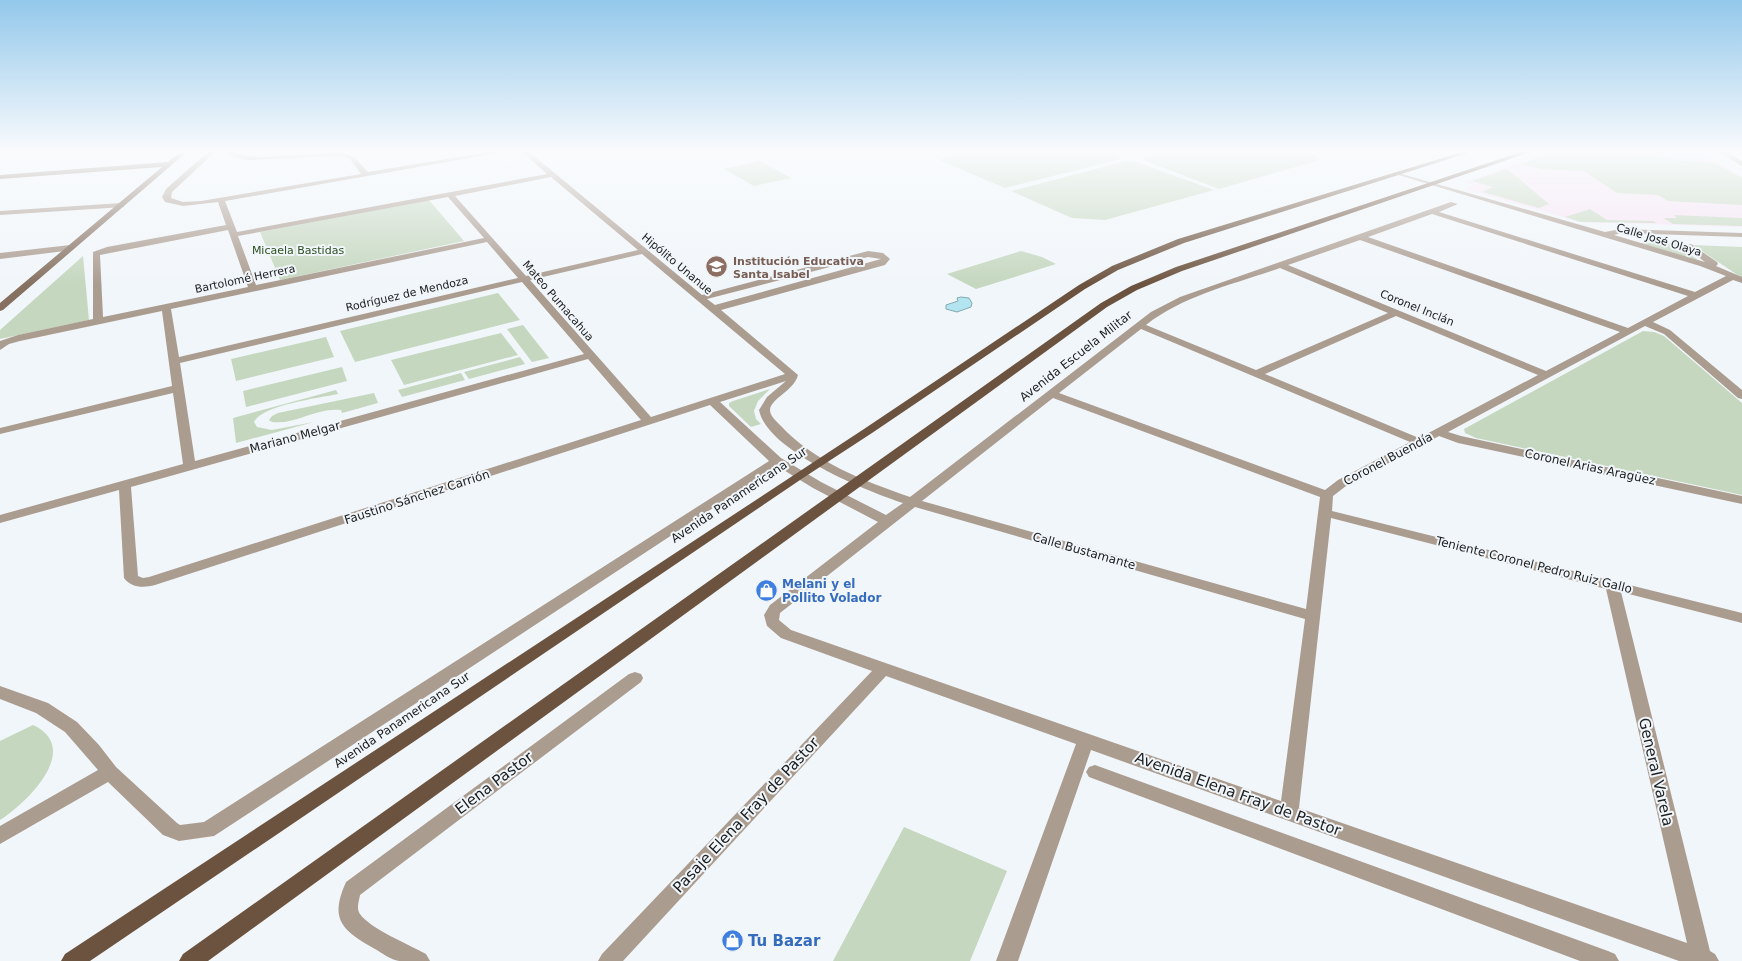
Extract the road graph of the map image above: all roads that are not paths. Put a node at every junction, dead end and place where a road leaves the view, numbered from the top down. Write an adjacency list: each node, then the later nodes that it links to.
1 (132, 196): 12 (street)
2 (166, 196): 10 (street)
3 (244, 196): 10 (street)
4 (439, 196): 15 (street)
5 (452, 196): 19 (street, Mateo Pumacahua)
6 (578, 196): 22 (street, Hipólito Unanue)
7 (1324, 196): 56 (main road, Avenida Panamericana Sur)
8 (1397, 196): 59 (main road)
9 (1473, 196): 16 (street, Calle José Olaya)
10 (220, 200): 15 (street)
11 (1454, 204): 13 (street, Avenida Escuela Militar)
12 (121, 205): 14 (street); 21 (street)
13 (1432, 212): 18 (street, Avenida Escuela Militar); 31 (street)
14 (0, 213)
15 (232, 231): 30 (street); 37 (street)
16 (1604, 235): 17 (street); 25 (street, Calle José Olaya)
17 (1742, 235)
18 (1361, 237): 24 (street, Avenida Escuela Militar); 40 (street)
19 (489, 239): 28 (street, Mateo Pumacahua); 30 (street, Bartolomé Herrera)
20 (1688, 246): 25 (street)
21 (70, 248): 23 (street); 34 (street)
22 (644, 251): 28 (street, Rodríguez de Mendoza); 32 (street, Hipólito Unanue)
23 (0, 256)
24 (1280, 265): 36 (street, Coronel Inclán); 39 (street, Avenida Escuela Militar)
25 (1715, 268): 27 (street, Calle José Olaya)
26 (798, 272): 29 (street); 29 (street); 32 (street)
27 (1738, 278): 31 (street, Coronel Buendía)
28 (524, 279): 42 (street, Mateo Pumacahua); 43 (street, Rodríguez de Mendoza)
29 (812, 282): 35 (street)
30 (253, 289): 33 (street, Bartolomé Herrera)
31 (1694, 296): 38 (street, Coronel Buendía)
32 (700, 298): 35 (street, Hipólito Unanue)
33 (166, 307): 37 (street, Bartolomé Herrera); 43 (street)
34 (0, 308)
35 (713, 309): 46 (street, Hipólito Unanue)
36 (1396, 313): 44 (street); 45 (street, Coronel Inclán)
37 (98, 321): 41 (street, Bartolomé Herrera)
38 (1644, 322): 40 (street, Coronel Buendía); 49 (street)
39 (1139, 325): 44 (street); 48 (street, Avenida Escuela Militar)
40 (1627, 331): 45 (street, Coronel Buendía)
41 (3, 345)
42 (591, 356): 51 (street, Mateo Pumacahua); 57 (street, Mariano Melgar)
43 (174, 361): 47 (street)
44 (1255, 374): 54 (street)
45 (1545, 374): 53 (street, Coronel Buendía)
46 (793, 375): 50 (street, Faustino Sánchez Carrión); 56 (street, Calle Bustamante)
47 (179, 388): 52 (street); 57 (street)
48 (1050, 394): 62 (street); 64 (street, Avenida Escuela Militar)
49 (1742, 396)
50 (712, 401): 51 (street, Faustino Sánchez Carrión); 55 (street)
51 (649, 422): 60 (street, Faustino Sánchez Carrión)
52 (0, 431)
53 (1438, 432): 54 (street, Coronel Buendía); 63 (street, Coronel Arias Aragüez)
54 (1419, 442): 62 (street, Coronel Buendía)
55 (776, 461): 58 (street); 76 (street)
56 (818, 462): 58 (main road, Avenida Panamericana Sur); 59 (street, Calle Bustamante)
57 (190, 466): 60 (street, Mariano Melgar)
58 (799, 475): 61 (street); 81 (main road, Avenida Panamericana Sur)
59 (856, 481): 61 (main road); 64 (street, Calle Bustamante)
60 (125, 484): 66 (street, Mariano Melgar)
61 (837, 495): 67 (street); 82 (main road)
62 (1327, 495): 65 (street)
63 (1742, 500)
64 (912, 502): 67 (street, Avenida Escuela Militar); 69 (street, Calle Bustamante)
65 (1325, 513): 68 (street, Teniente Coronel Pedro Ruiz Gallo); 69 (street)
66 (0, 519)
67 (887, 521): 71 (street, Avenida Escuela Militar)
68 (1612, 585): 70 (street, Teniente Coronel Pedro Ruiz Gallo); 80 (street, General Varela)
69 (1313, 616): 78 (street)
70 (1742, 618)
71 (772, 622): 72 (street, Avenida Elena Fray de Pastor)
72 (884, 668): 75 (street, Avenida Elena Fray de Pastor); 84 (street, Pasaje Elena Fray de Pastor)
73 (635, 678): 83 (street, Elena Pastor)
74 (0, 692): 76 (street)
75 (1086, 740): 78 (street, Avenida Elena Fray de Pastor); 85 (street)
76 (110, 772): 79 (street)
77 (1095, 772): 86 (street)
78 (1290, 812): 80 (street, Avenida Elena Fray de Pastor)
79 (0, 836)
80 (1704, 960)
81 (72, 961)
82 (190, 961)
83 (418, 961)
84 (609, 961)
85 (1007, 961)
86 (1608, 961)

